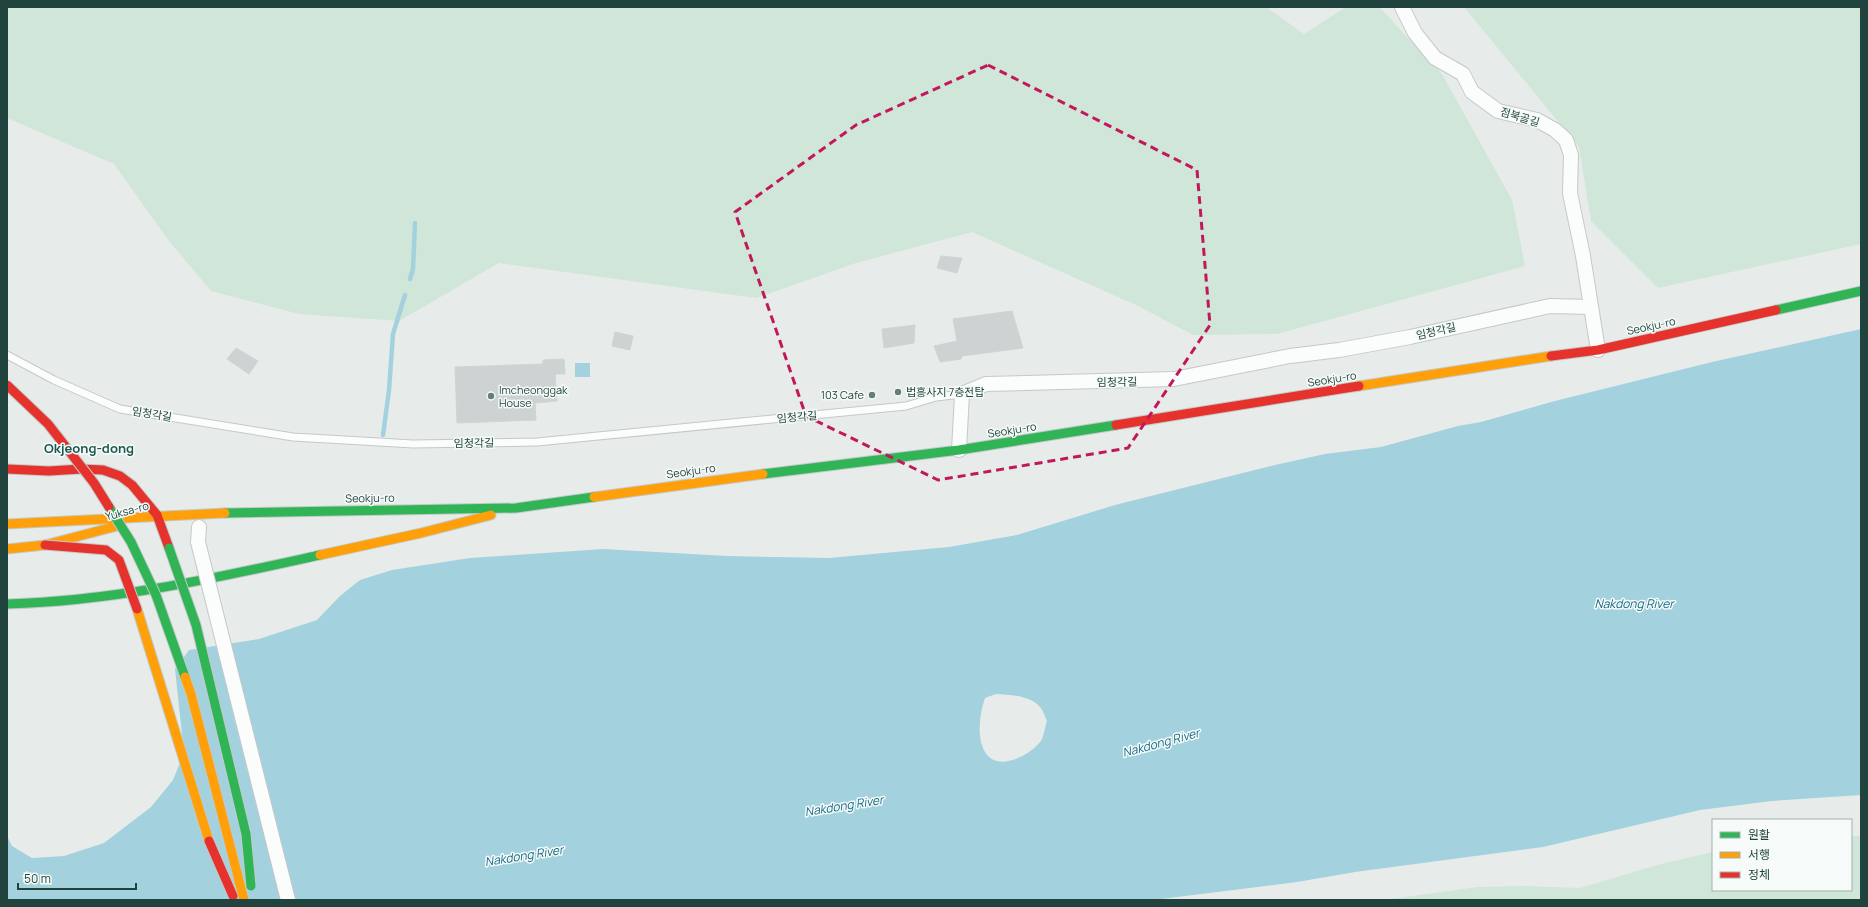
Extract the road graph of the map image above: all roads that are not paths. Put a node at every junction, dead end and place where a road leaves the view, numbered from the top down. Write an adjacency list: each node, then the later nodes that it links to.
1 (1402, 7): 3 (street, 점북골길)
2 (1861, 291): 4 (street, Seokju-ro)
3 (1591, 307): 4 (street, 점북골길); 7 (street, 임청각길)
4 (1598, 350): 8 (street, Seokju-ro)
5 (7, 355): 7 (lane, 임청각길)
6 (7, 385): 18 (street, bridge)
7 (962, 394): 8 (street)
8 (959, 450): 10 (street, Seokju-ro)
9 (7, 469): 11 (street)
10 (516, 508): 11 (street, Seokju-ro); 16 (street)
11 (157, 515): 12 (street, Yuksa-ro); 14 (street, Yuksa-ro); 19 (street, bridge)
12 (7, 524)
13 (199, 527): 20 (street, bridge)
14 (45, 545): 15 (street, Yuksa-ro); 17 (street, bridge)
15 (7, 549)
16 (7, 604)
17 (235, 900)
18 (244, 900)
19 (252, 900)
20 (288, 900)

